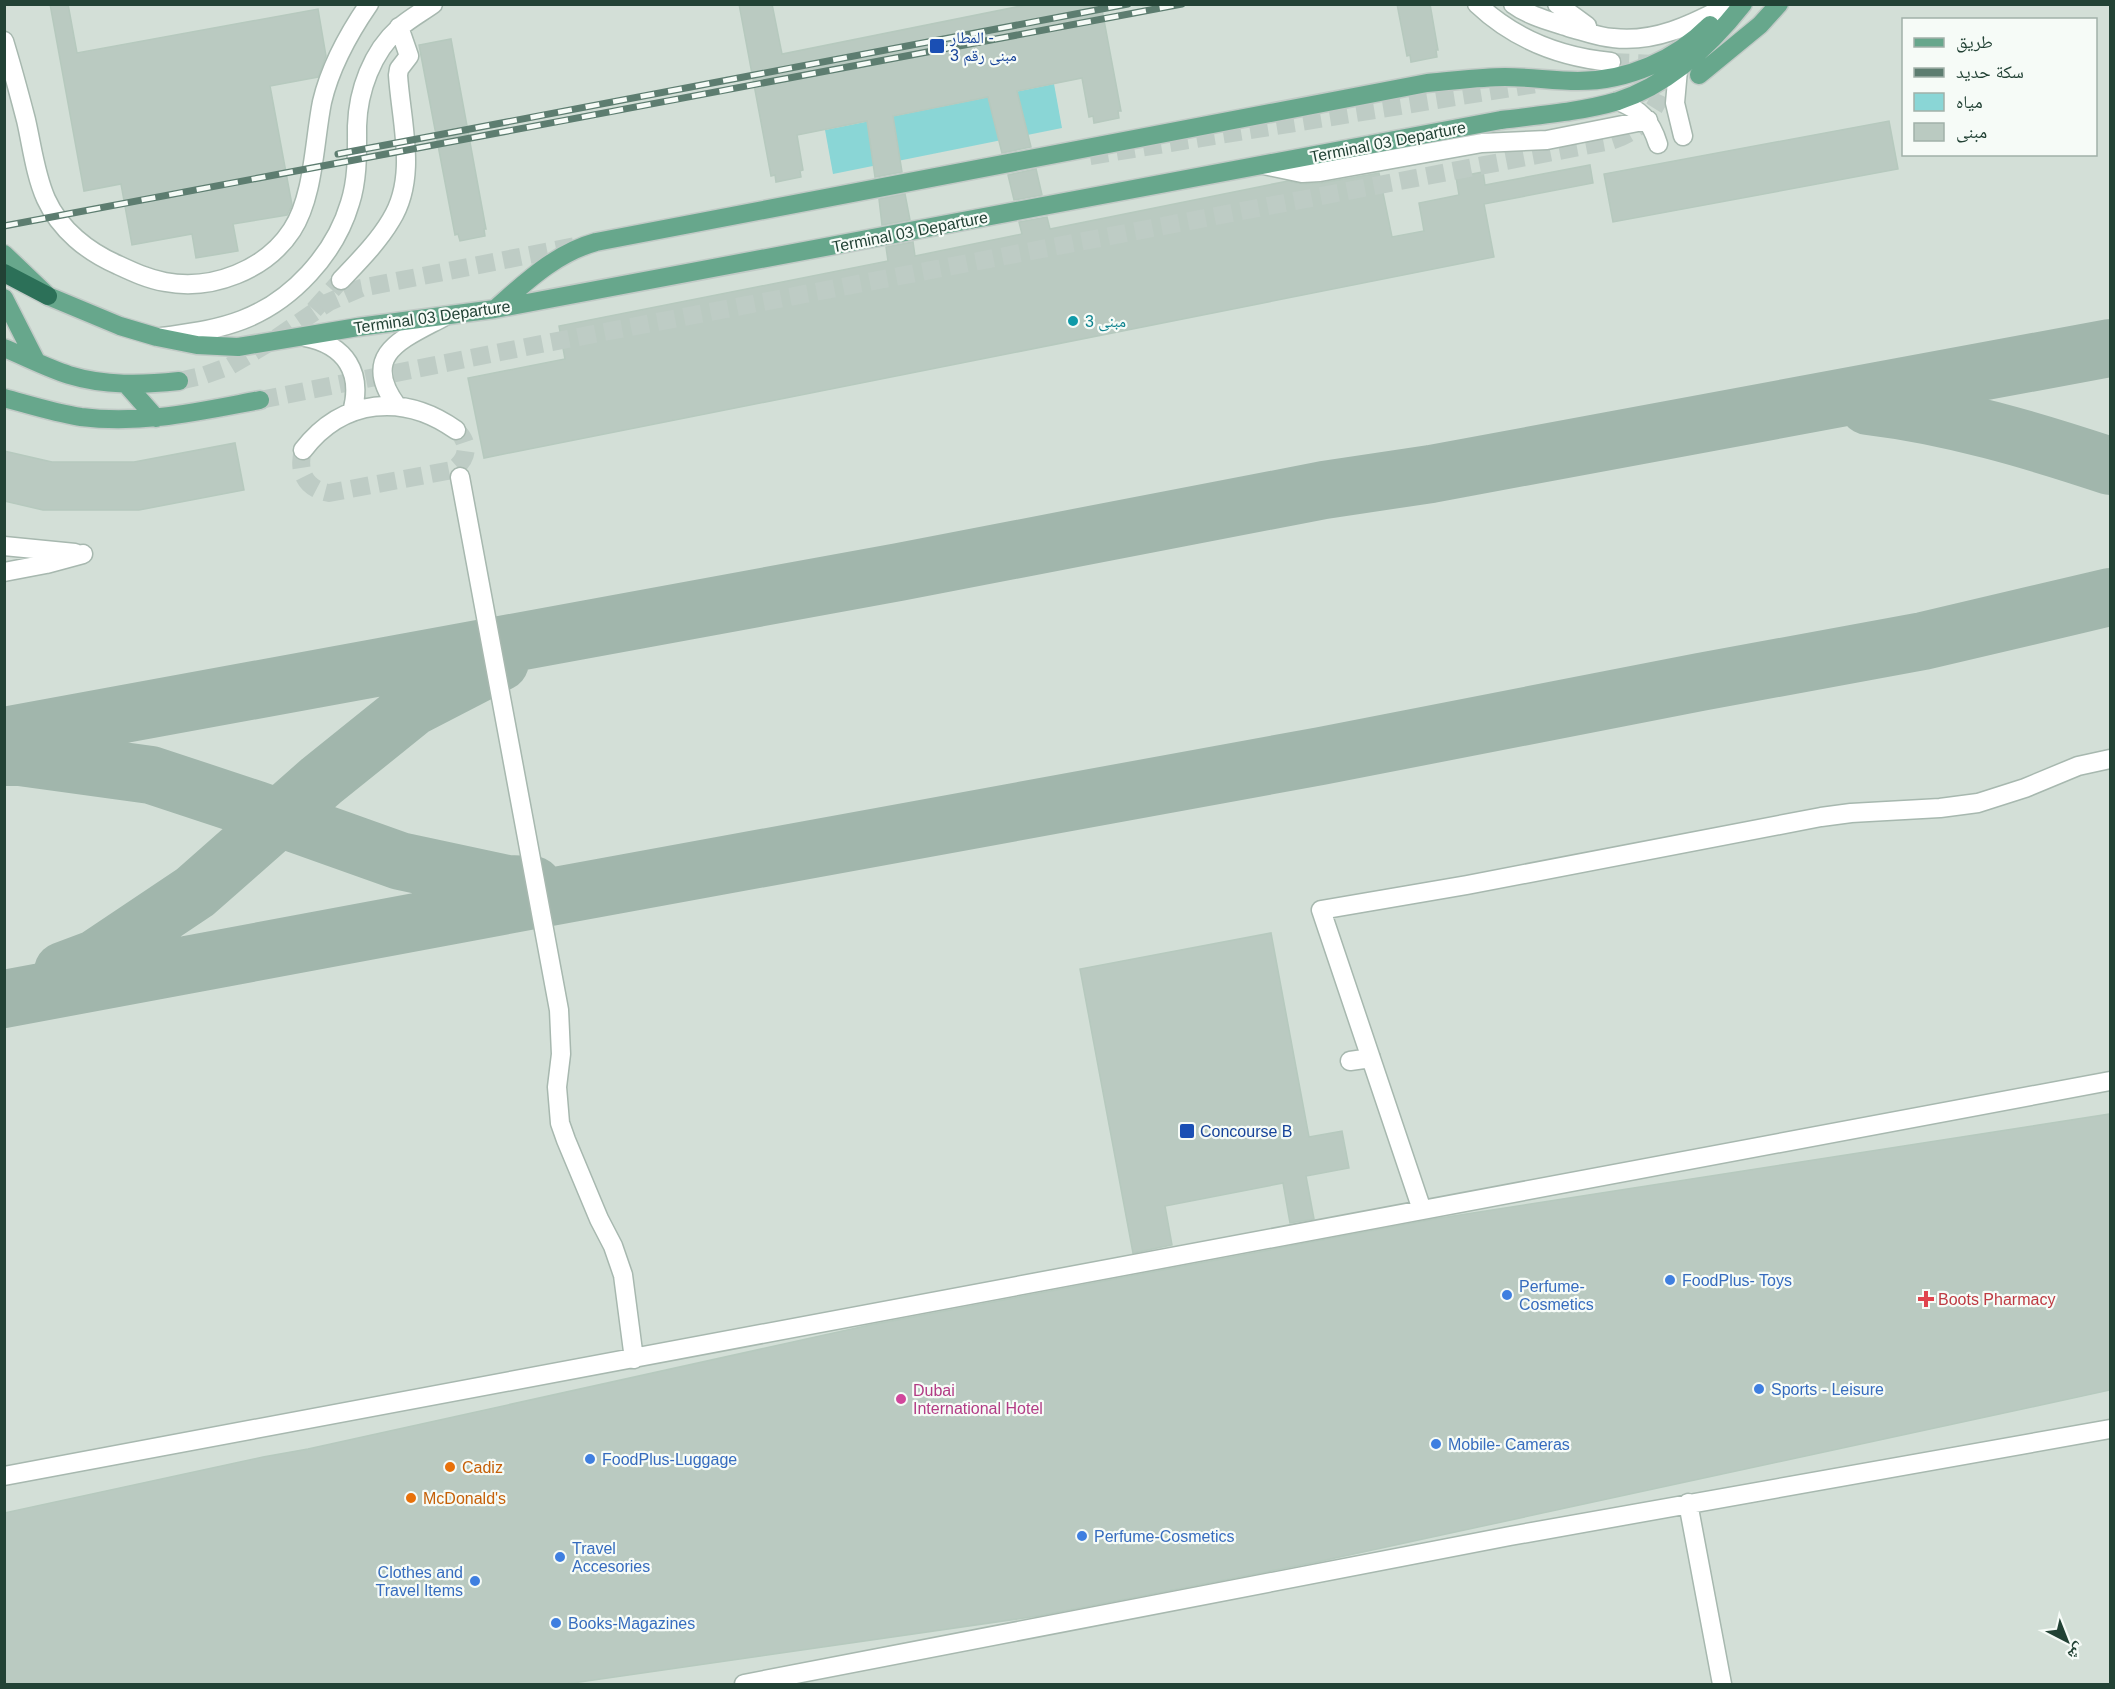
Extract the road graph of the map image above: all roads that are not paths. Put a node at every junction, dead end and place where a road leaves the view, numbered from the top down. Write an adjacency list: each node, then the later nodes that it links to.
1 (369, 4): 11 (lane)
2 (433, 4): 9 (lane)
3 (1477, 4): 13 (lane)
4 (1513, 4): 10 (lane)
5 (1557, 4): 10 (lane)
6 (1779, 4): 8 (main road)
7 (1733, 5): 10 (lane); 14 (main road, Terminal 03 Departure); 26 (main road)
8 (1760, 25): 12 (main road); 15 (main road)
9 (399, 27): 23 (lane); 29 (lane)
10 (1613, 38)
11 (4, 41)
12 (1695, 56)
13 (1611, 62)
14 (1678, 70): 16 (main road, Terminal 03 Departure); 18 (lane)
15 (1699, 75)
16 (1618, 101): 17 (lane); 20 (main road, Terminal 03 Departure)
17 (1648, 120): 19 (lane); 20 (lane)
18 (1683, 136)
19 (1658, 144)
20 (1264, 165): 26 (main road, Terminal 03 Departure)
21 (4, 254): 24 (main road)
22 (9, 275): 24 (highway)
23 (341, 280)
24 (48, 296): 29 (main road, Terminal 03 Departure)
25 (4, 298): 31 (main road)
26 (495, 309): 27 (main road, Terminal 03 Departure)
27 (446, 315): 28 (main road, Terminal 03 Departure); 36 (lane)
28 (305, 337): 29 (main road, Terminal 03 Departure); 37 (lane)
29 (157, 338)
30 (4, 348): 31 (main road)
31 (36, 361): 33 (main road)
32 (179, 381): 33 (main road)
33 (126, 384): 38 (main road)
34 (4, 398): 38 (main road)
35 (260, 400): 38 (main road)
36 (397, 406): 37 (lane); 39 (lane)
37 (352, 412): 40 (lane)
38 (165, 424)
39 (456, 430)
40 (303, 450)
41 (460, 477): 49 (lane)
42 (4, 546): 43 (lane)
43 (4, 572)
44 (2110, 759): 45 (lane)
45 (1371, 1058): 46 (lane); 48 (lane)
46 (1350, 1061)
47 (2110, 1081): 48 (lane)
48 (1422, 1210): 49 (lane)
49 (634, 1359): 51 (lane)
50 (2110, 1429): 52 (lane)
51 (4, 1476)
52 (1688, 1503): 53 (lane); 54 (lane)
53 (744, 1684)
54 (1722, 1684)

